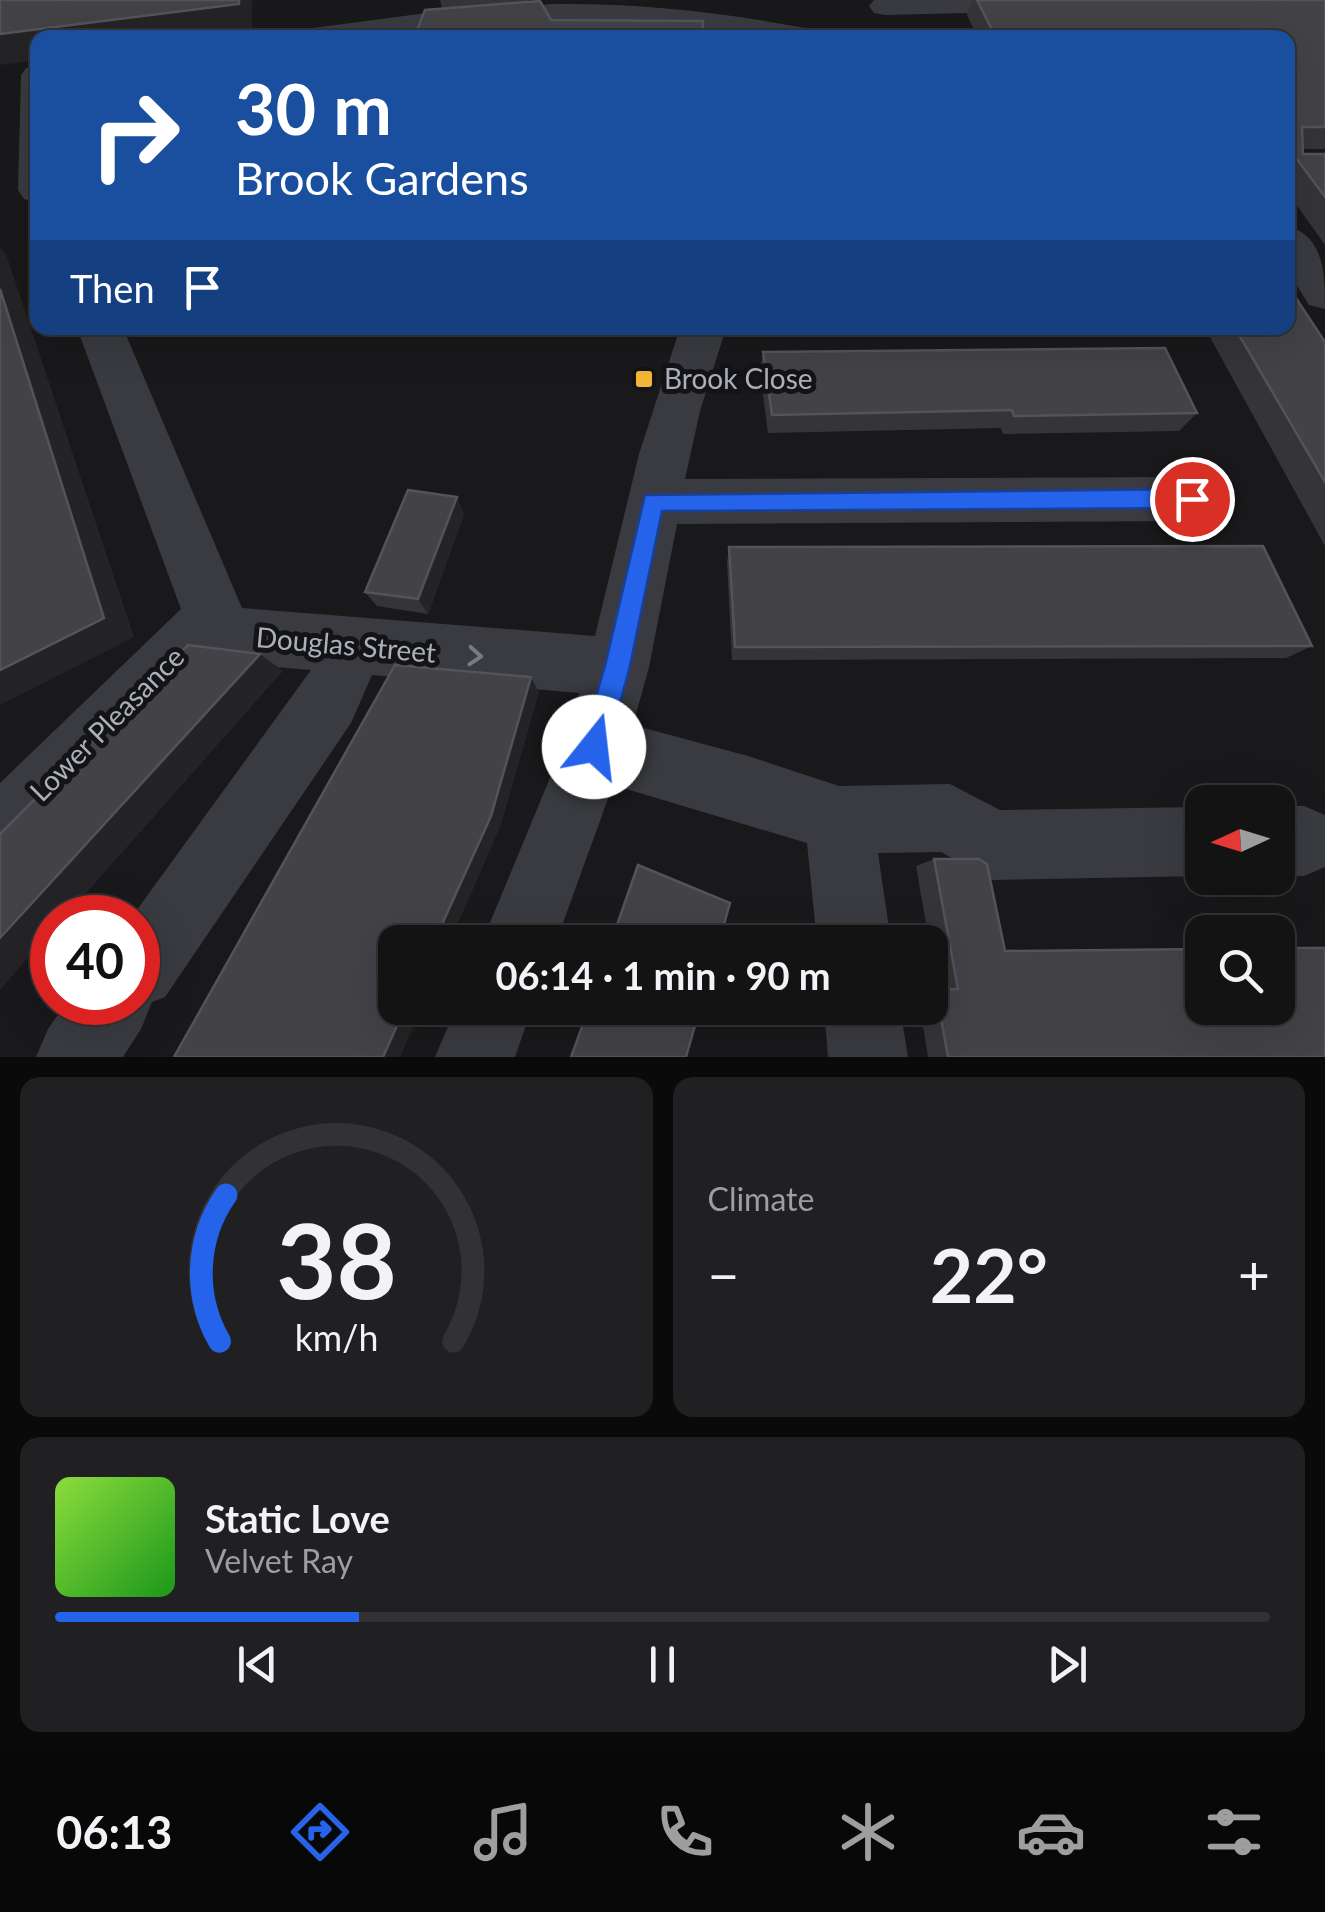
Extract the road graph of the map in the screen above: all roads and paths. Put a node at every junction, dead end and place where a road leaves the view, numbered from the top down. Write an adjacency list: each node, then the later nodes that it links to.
1 (1081, 2): 2 (street)
2 (885, 3): 6 (street); 7 (street)
3 (351, 16): 4 (street); 5 (street)
4 (320, 30)
5 (766, 30)
6 (870, 30)
7 (928, 30)
8 (1295, 250): 9 (street)
9 (1325, 294)
10 (103, 335): 14 (street)
11 (701, 335): 13 (street)
12 (1192, 499): 13 (street)
13 (653, 502): 16 (street)
14 (213, 617): 15 (street, Douglas Street); 19 (street, Lower Pleasance)
15 (355, 646): 16 (street, Douglas Street, one-way to 16); 23 (street)
16 (618, 666): 17 (street)
17 (594, 747): 18 (street); 21 (street)
18 (839, 820): 20 (street); 22 (street)
19 (0, 831)
20 (1185, 842)
21 (526, 925)
22 (852, 925)
23 (160, 939)
24 (98, 1025): 27 (street)
25 (487, 1025): 28 (street)
26 (864, 1025): 29 (street)
27 (76, 1057)
28 (475, 1057)
29 (868, 1057)

